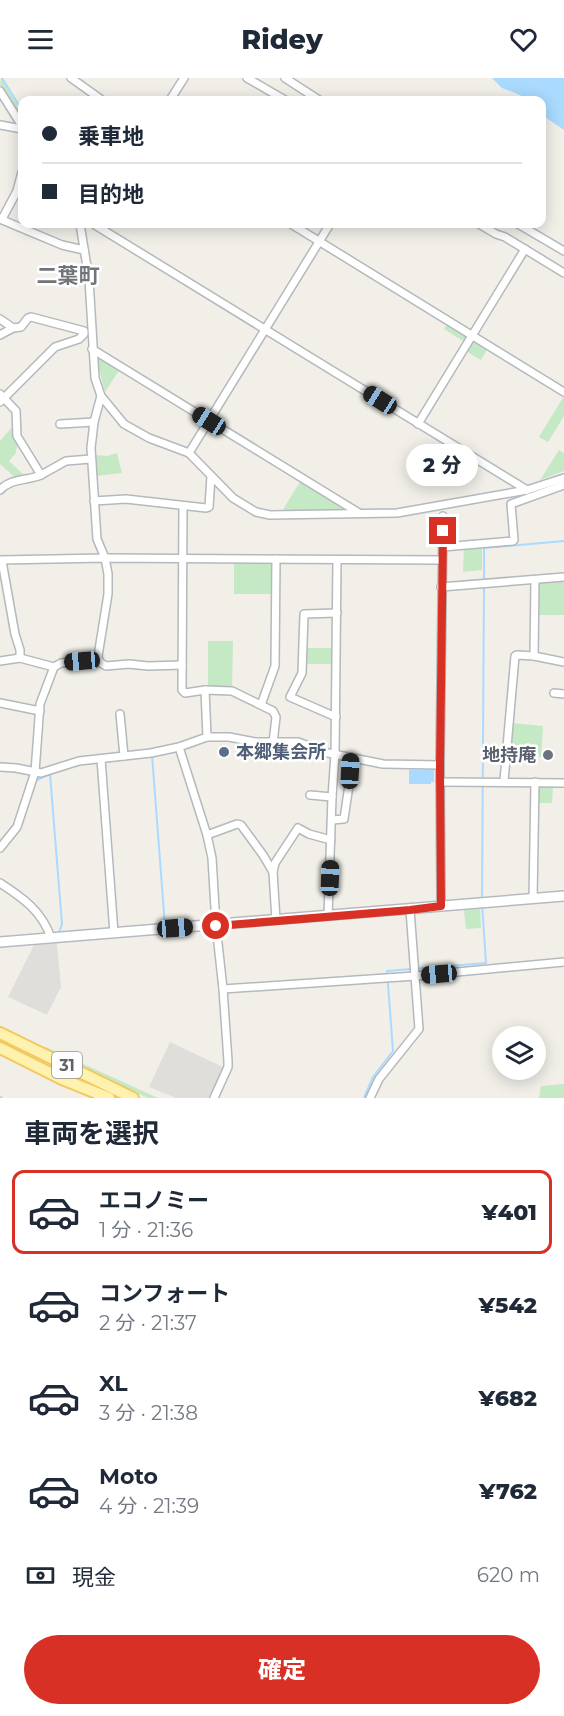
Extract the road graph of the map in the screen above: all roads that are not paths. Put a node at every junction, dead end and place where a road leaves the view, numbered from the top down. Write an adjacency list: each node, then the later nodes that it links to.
1 (71, 78): 6 (street)
2 (184, 78): 7 (street)
3 (248, 78): 8 (street)
4 (285, 78): 9 (street)
5 (0, 91): 10 (street)
6 (96, 96)
7 (173, 96)
8 (278, 96)
9 (313, 96)
10 (18, 120)
11 (0, 125): 12 (street)
12 (18, 127)
13 (18, 187): 14 (street)
14 (1, 219): 15 (street)
15 (18, 226)
16 (22, 228): 27 (street)
17 (81, 228): 24 (street)
18 (91, 228): 24 (street)
19 (101, 228): 32 (street)
20 (298, 228): 25 (street)
21 (327, 228): 25 (street)
22 (486, 228): 26 (street)
23 (525, 228): 28 (street)
24 (82, 238): 27 (street)
25 (319, 241): 32 (street); 34 (street)
26 (525, 249): 29 (street); 34 (street)
27 (84, 250): 35 (street)
28 (564, 251)
29 (564, 273)
30 (0, 319): 31 (street)
31 (13, 328): 33 (street); 38 (street)
32 (265, 329): 39 (street); 42 (street)
33 (0, 335)
34 (472, 336): 36 (street); 42 (street)
35 (92, 349): 37 (street); 39 (street)
36 (564, 392)
37 (101, 396): 40 (street); 43 (street)
38 (1, 398): 45 (street)
39 (209, 421): 43 (street); 53 (street)
40 (94, 422): 41 (street); 44 (street)
41 (60, 424)
42 (418, 424): 50 (street)
43 (189, 453): 46 (street)
44 (91, 459): 45 (street); 51 (street)
45 (41, 475): 49 (street)
46 (211, 476): 52 (street); 53 (street)
47 (564, 477): 50 (street)
48 (564, 485): 55 (street)
49 (0, 490)
50 (527, 490): 53 (street)
51 (94, 501): 52 (street); 56 (street)
52 (183, 506): 57 (street)
53 (359, 513)
54 (443, 516): 55 (street)
55 (443, 547): 61 (street)
56 (105, 558): 57 (street); 59 (street); 68 (street)
57 (183, 558): 58 (street); 71 (street)
58 (276, 559): 60 (street); 77 (street)
59 (1, 560): 67 (street)
60 (338, 560): 61 (street); 65 (street)
61 (442, 560): 64 (street)
62 (564, 577): 63 (street)
63 (535, 580): 64 (street); 66 (street)
64 (441, 587): 88 (street)
65 (337, 613): 80 (street); 80 (street)
66 (534, 656): 70 (street); 92 (street)
67 (20, 658): 69 (street); 72 (street)
68 (98, 658): 71 (street); 72 (street)
69 (0, 661)
70 (564, 662)
71 (182, 665): 73 (street)
72 (54, 667): 78 (street)
73 (205, 690): 77 (street); 81 (street)
74 (554, 693): 75 (street)
75 (564, 694)
76 (0, 703): 78 (street)
77 (261, 705): 82 (street)
78 (40, 711): 90 (street)
79 (120, 714): 85 (street)
80 (336, 717): 84 (street)
81 (207, 737): 82 (street); 83 (street)
82 (273, 743): 84 (street)
83 (179, 747): 85 (street); 98 (street)
84 (335, 754): 86 (street); 96 (street)
85 (124, 756): 87 (street)
86 (351, 757): 88 (street); 97 (street)
87 (101, 759): 90 (street); 110 (street)
88 (440, 765): 91 (street)
89 (0, 767): 90 (street)
90 (35, 772): 100 (street)
91 (440, 782): 92 (street); 105 (street)
92 (504, 782): 93 (street)
93 (535, 782): 94 (street); 104 (street)
94 (564, 783)
95 (310, 795): 96 (street)
96 (332, 798): 97 (street)
97 (332, 820): 99 (street)
98 (207, 835): 101 (street); 109 (street)
99 (331, 840): 101 (street); 107 (street)
100 (0, 848)
101 (273, 872): 108 (street)
102 (0, 883): 111 (street)
103 (564, 896): 104 (street)
104 (533, 899): 105 (street)
105 (441, 906): 106 (street)
106 (410, 910): 107 (street); 114 (street)
107 (328, 916): 108 (street)
108 (276, 920): 109 (street)
109 (216, 926): 110 (street); 115 (street)
110 (114, 933): 111 (street)
111 (51, 938): 112 (street)
112 (0, 942)
113 (564, 962): 114 (street)
114 (415, 976): 115 (street); 121 (street)
115 (223, 988): 120 (street)
116 (0, 1033): 119 (main road, 31)
117 (0, 1048): 118 (main road, 31)
118 (109, 1098)
119 (133, 1098)
120 (214, 1098)
121 (370, 1098)

